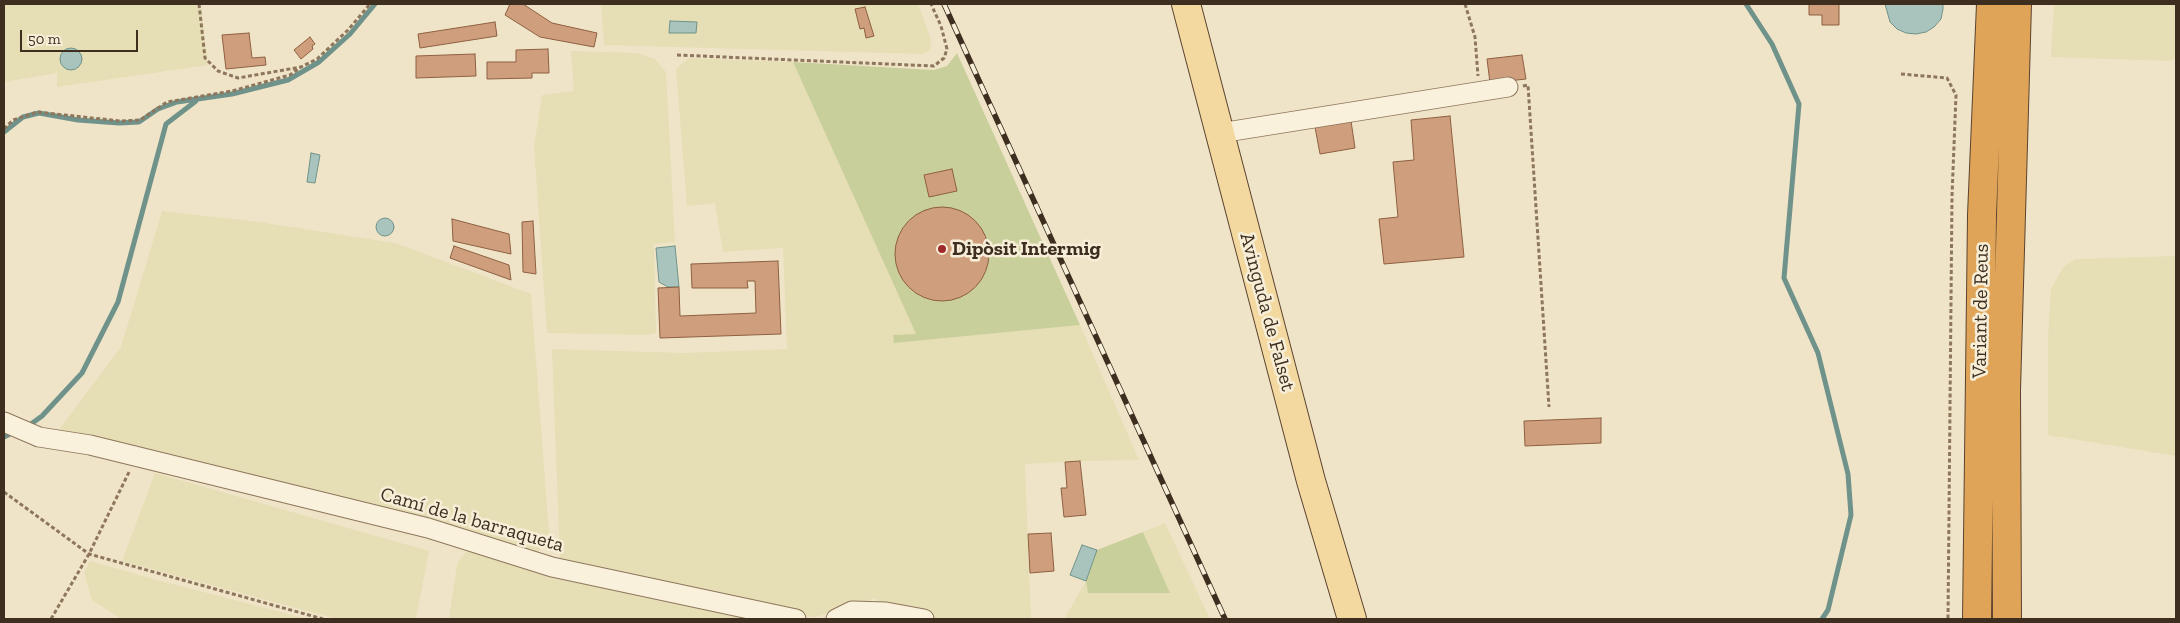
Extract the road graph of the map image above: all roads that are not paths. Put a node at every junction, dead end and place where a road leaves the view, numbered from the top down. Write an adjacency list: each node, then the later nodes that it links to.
1 (1186, 4): 5 (main road, Avinguda de Falset)
2 (1991, 4): 11 (highway, Variant de Reus)
3 (2017, 4): 12 (highway, Variant de Reus)
4 (1508, 87): 5 (street)
5 (1220, 133): 10 (main road, Avinguda de Falset)
6 (4, 422): 7 (street, Camí de la barraqueta)
7 (796, 619)
8 (836, 619): 9 (street)
9 (924, 619)
10 (1352, 619)
11 (1977, 619)
12 (2007, 619)

